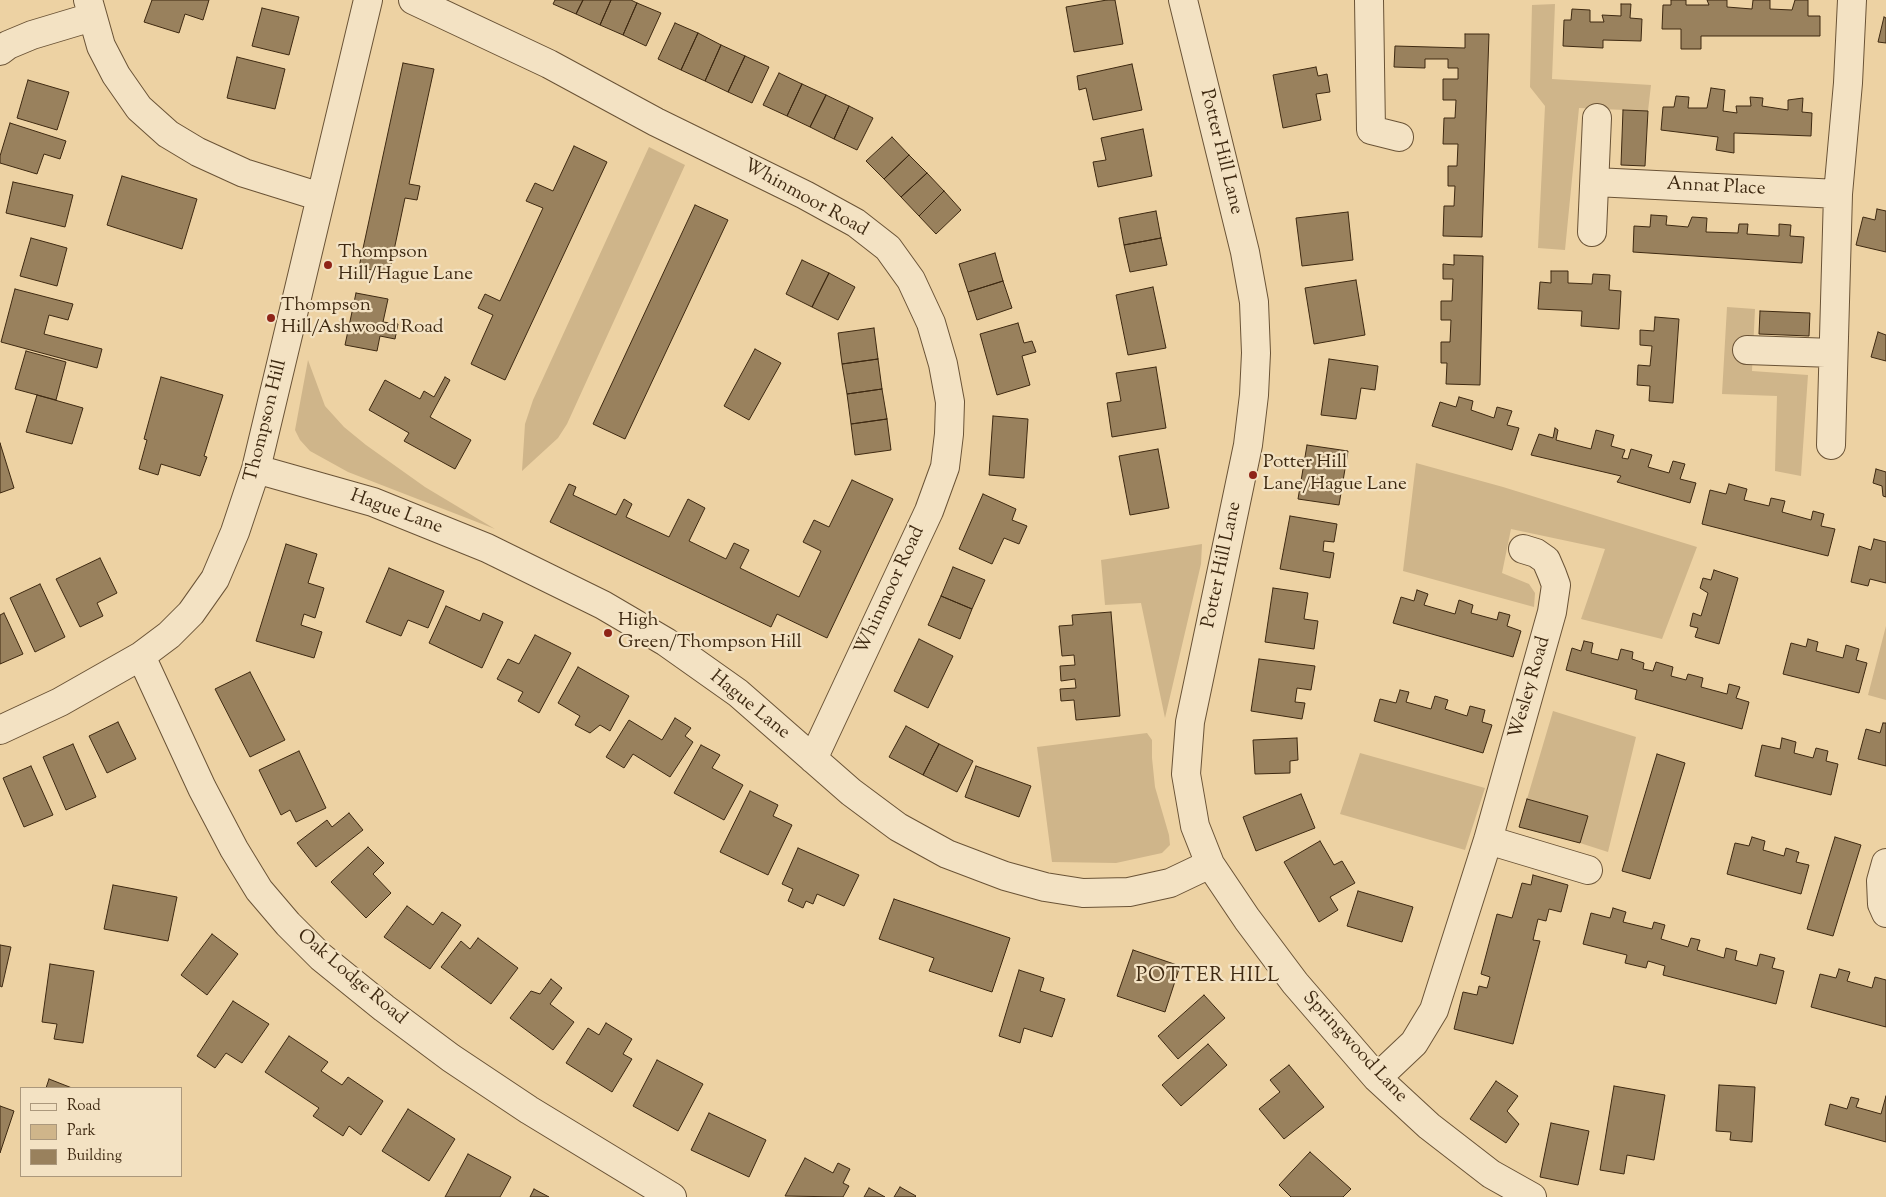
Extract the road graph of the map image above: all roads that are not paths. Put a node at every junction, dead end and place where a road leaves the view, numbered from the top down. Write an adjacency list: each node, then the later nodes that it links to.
1 (368, 0): 12 (street, Thompson Hill)
2 (413, 0): 21 (street, Whinmoor Road)
3 (1183, 0): 24 (street, Potter Hill Lane)
4 (1369, 0): 9 (street)
5 (1852, 0): 11 (street)
6 (90, 9): 7 (street); 12 (street)
7 (0, 51)
8 (1598, 118): 10 (street)
9 (1399, 137)
10 (1595, 182): 11 (street, Annat Place); 13 (street)
11 (1838, 194): 15 (street)
12 (320, 197): 17 (street, Thompson Hill)
13 (1592, 232)
14 (1747, 350): 15 (street)
15 (1833, 352): 16 (street)
16 (1831, 445)
17 (256, 469): 19 (street, Thompson Hill); 21 (street, Hague Lane)
18 (1523, 549): 22 (street, Wesley Road)
19 (141, 656): 20 (street, Thompson Hill); 28 (street, Oak Lodge Road)
20 (0, 730)
21 (813, 759): 24 (street, Hague Lane)
22 (1488, 840): 25 (street); 27 (street, Wesley Road)
23 (1886, 863): 26 (street)
24 (1210, 864): 27 (street, Springwood Lane)
25 (1588, 870)
26 (1886, 913)
27 (1377, 1078): 29 (street, Springwood Lane)
28 (672, 1197)
29 (1532, 1197)

